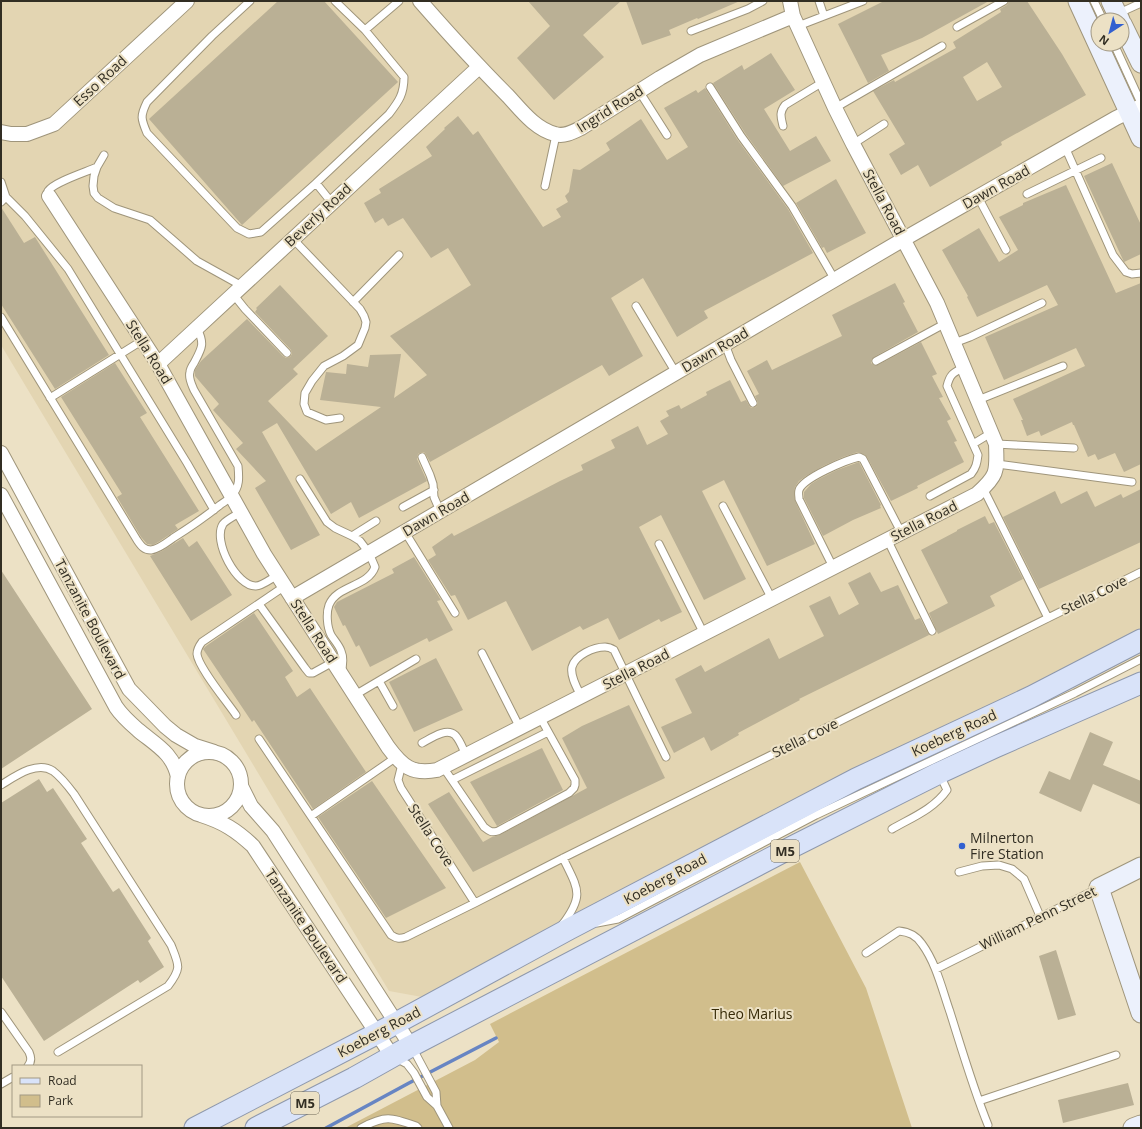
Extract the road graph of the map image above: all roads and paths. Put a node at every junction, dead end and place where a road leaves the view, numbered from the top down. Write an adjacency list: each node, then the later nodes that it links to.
1 (187, 1): 33 (street, Esso Road)
2 (250, 1): 44 (lane)
3 (335, 1): 19 (lane)
4 (399, 1): 19 (lane)
5 (420, 1): 25 (street)
6 (763, 1): 20 (lane)
7 (790, 1): 17 (street, Stella Road)
8 (819, 1): 16 (lane)
9 (863, 1): 16 (lane)
10 (1004, 1): 18 (lane)
11 (1078, 1): 29 (main road)
12 (1094, 1): 14 (lane)
13 (1141, 3): 15 (lane)
14 (1109, 12)
15 (1123, 12)
16 (824, 16): 17 (lane)
17 (796, 21): 26 (street, Stella Road); 28 (street, Ingrid Road)
18 (957, 27)
19 (365, 30): 44 (lane)
20 (690, 31)
21 (1130, 43): 24 (main road)
22 (942, 46): 30 (lane)
23 (1117, 52): 29 (lane)
24 (1141, 63)
25 (479, 67): 34 (street); 50 (street, Beverly Road)
26 (823, 82): 30 (street, Stella Road); 32 (lane)
27 (710, 87): 56 (lane)
28 (639, 91): 34 (street, Ingrid Road); 35 (lane)
29 (1137, 107): 36 (main road); 38 (street, Dawn Road)
30 (835, 108): 37 (street, Stella Road)
31 (884, 124): 37 (lane)
32 (783, 126)
33 (1, 132)
34 (556, 135): 45 (lane)
35 (667, 135)
36 (1141, 138)
37 (853, 144): 52 (street, Stella Road)
38 (1065, 147): 42 (lane); 48 (street, Dawn Road)
39 (104, 155): 41 (lane)
40 (1101, 158): 42 (lane)
41 (97, 167): 47 (lane); 57 (lane)
42 (1075, 170): 46 (lane); 55 (lane)
43 (1, 182): 49 (lane)
44 (316, 184): 50 (lane)
45 (545, 186)
46 (1027, 194)
47 (49, 196): 64 (street, Stella Road)
48 (978, 197): 52 (street, Dawn Road); 53 (lane)
49 (4, 199): 68 (lane)
50 (332, 203): 51 (street, Beverly Road)
51 (292, 239): 57 (street, Beverly Road); 58 (lane)
52 (904, 239): 56 (street, Dawn Road); 62 (street, Stella Road)
53 (1006, 250)
54 (399, 255): 58 (lane)
55 (1141, 272)
56 (835, 280): 66 (street, Dawn Road)
57 (237, 290): 63 (street, Beverly Road); 67 (lane)
58 (353, 302): 77 (lane)
59 (1042, 303): 65 (lane)
60 (636, 306): 73 (lane)
61 (1, 317): 74 (lane)
62 (946, 323): 65 (street, Stella Road); 69 (lane)
63 (197, 328): 70 (street, Beverly Road); 89 (lane)
64 (143, 340): 68 (lane); 70 (street, Stella Road)
65 (954, 343): 72 (street, Stella Road)
66 (725, 344): 73 (street, Dawn Road); 76 (lane)
67 (288, 353)
68 (121, 354): 74 (lane); 93 (lane)
69 (876, 361)
70 (158, 364): 89 (street, Stella Road)
71 (1063, 366): 75 (lane)
72 (964, 367): 75 (street, Stella Road); 79 (lane)
73 (676, 373): 94 (street, Dawn Road)
74 (50, 398): 93 (lane)
75 (978, 400): 78 (street, Stella Road)
76 (753, 403)
77 (340, 418)
78 (994, 439): 79 (lane); 80 (lane); 83 (street, Stella Road)
79 (973, 444): 90 (lane)
80 (1074, 448)
81 (1, 453): 129 (street, Tanzanite Boulevard)
82 (422, 457): 87 (lane)
83 (997, 464): 85 (lane); 86 (street, Stella Road)
84 (300, 479): 99 (lane)
85 (1132, 482)
86 (983, 488): 98 (street, Stella Road); 109 (lane, Stella Cove)
87 (434, 490): 92 (lane); 94 (lane)
88 (1, 495): 135 (street, Tanzanite Boulevard)
89 (232, 496): 93 (lane); 95 (street, Stella Road)
90 (930, 496)
91 (723, 506): 106 (lane)
92 (403, 507)
93 (214, 510)
94 (440, 511): 97 (street, Dawn Road)
95 (241, 512): 105 (street, Stella Road); 105 (lane)
96 (376, 521): 99 (lane)
97 (405, 532): 102 (street, Dawn Road); 108 (lane)
98 (901, 532): 100 (street, Stella Road); 103 (lane)
99 (352, 536): 102 (lane)
100 (887, 539): 103 (street, Stella Road); 110 (lane)
101 (660, 544): 111 (lane)
102 (368, 553): 105 (street, Dawn Road); 116 (lane)
103 (834, 567): 106 (street, Stella Road)
104 (1141, 572): 109 (lane, Stella Cove)
105 (285, 586): 107 (lane); 116 (street, Stella Road)
106 (772, 599): 111 (street, Stella Road)
107 (259, 604): 116 (lane); 123 (lane)
108 (455, 613)
109 (1048, 618): 142 (lane, Stella Cove)
110 (932, 631)
111 (704, 634): 117 (street, Stella Road)
112 (1141, 640): 148 (main road, Koeberg Road / M5)
113 (482, 652): 125 (lane)
114 (416, 659): 119 (lane)
115 (1141, 659): 148 (lane)
116 (337, 667): 120 (street, Stella Road)
117 (626, 674): 121 (street, Stella Road); 121 (lane); 131 (lane)
118 (1137, 680): 134 (main road, Koeberg Road / M5)
119 (379, 681): 120 (lane); 122 (lane)
120 (355, 695): 132 (street, Stella Road)
121 (581, 696): 124 (street, Stella Road)
122 (393, 706)
123 (236, 715)
124 (540, 718): 125 (street, Stella Road); 126 (lane)
125 (520, 728): 130 (street, Stella Road)
126 (548, 732): 136 (lane); 136 (lane)
127 (259, 739): 140 (lane)
128 (422, 743): 130 (lane)
129 (214, 752): 135 (street); 138 (street)
130 (466, 755): 133 (street, Stella Road)
131 (666, 757)
132 (399, 761): 133 (street, Stella Road); 140 (lane); 146 (lane, Stella Cove)
133 (443, 767): 136 (lane)
134 (939, 773): 141 (lane); 156 (main road, Koeberg Road / M5)
135 (178, 778): 139 (street)
136 (452, 780)
137 (1, 785): 157 (lane)
138 (242, 788): 139 (street); 154 (street, Tanzanite Boulevard)
139 (201, 815): 155 (street, Tanzanite Boulevard)
140 (311, 816): 146 (lane, Stella Cove)
141 (892, 829)
142 (563, 858): 146 (lane, Stella Cove); 149 (lane)
143 (1141, 867): 145 (main road, William Penn Street)
144 (959, 872): 147 (lane)
145 (1099, 888): 147 (lane, William Penn Street); 153 (main road)
146 (475, 904)
147 (1040, 916): 151 (lane, William Penn Street)
148 (569, 929): 149 (main road, Koeberg Road / M5)
149 (550, 939): 154 (main road, Koeberg Road / M5)
150 (866, 952): 151 (lane)
151 (936, 969): 163 (lane)
152 (1, 1012): 160 (lane)
153 (1141, 1013)
154 (397, 1023): 155 (main road, Koeberg Road / M5); 156 (street, Tanzanite Boulevard)
155 (378, 1033): 158 (street, Tanzanite Boulevard); 167 (main road, Koeberg Road / M5)
156 (410, 1046): 158 (main road, Koeberg Road / M5); 164 (lane)
157 (58, 1052)
158 (392, 1056): 164 (lane); 168 (main road, Koeberg Road / M5)
159 (1116, 1056): 163 (lane)
160 (29, 1065)
161 (12, 1078): 162 (lane)
162 (1, 1084)
163 (978, 1101): 165 (lane)
164 (437, 1106): 171 (lane)
165 (988, 1125)
166 (1141, 1125): 172 (main road)
167 (195, 1128)
168 (256, 1128)
169 (361, 1128): 170 (lane)
170 (418, 1128)
171 (449, 1128)
172 (1133, 1128)

